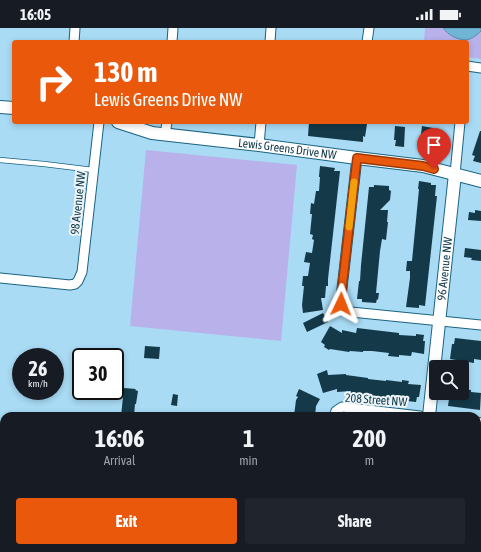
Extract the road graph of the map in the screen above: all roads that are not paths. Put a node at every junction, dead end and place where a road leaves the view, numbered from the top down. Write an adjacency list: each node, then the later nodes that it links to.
1 (75, 28): 5 (street)
2 (173, 28): 6 (street)
3 (271, 28): 7 (street)
4 (369, 28): 8 (street)
5 (74, 40)
6 (172, 40)
7 (270, 40)
8 (367, 40)
9 (469, 66): 10 (street)
10 (481, 68)
11 (0, 107): 12 (street)
12 (12, 108)
13 (99, 124): 22 (street, 98 Avenue NW)
14 (124, 124): 18 (street, Lewis Greens Drive NW)
15 (167, 124): 18 (street)
16 (262, 124): 19 (street)
17 (460, 124): 23 (street, 96 Avenue NW)
18 (165, 135): 19 (street, Lewis Greens Drive NW)
19 (259, 145): 20 (street, Lewis Greens Drive NW)
20 (357, 158): 23 (street, Lewis Greens Drive NW); 26 (street)
21 (0, 160): 22 (lane)
22 (93, 170): 25 (street, 98 Avenue NW)
23 (455, 174): 24 (street, Lewis Greens Drive NW); 26 (street, 96 Avenue NW)
24 (481, 181)
25 (0, 278)
26 (439, 321): 27 (street); 30 (street, 96 Avenue NW)
27 (481, 326)
28 (336, 412): 29 (street, 208 Street NW)
29 (381, 412)
30 (429, 412)

